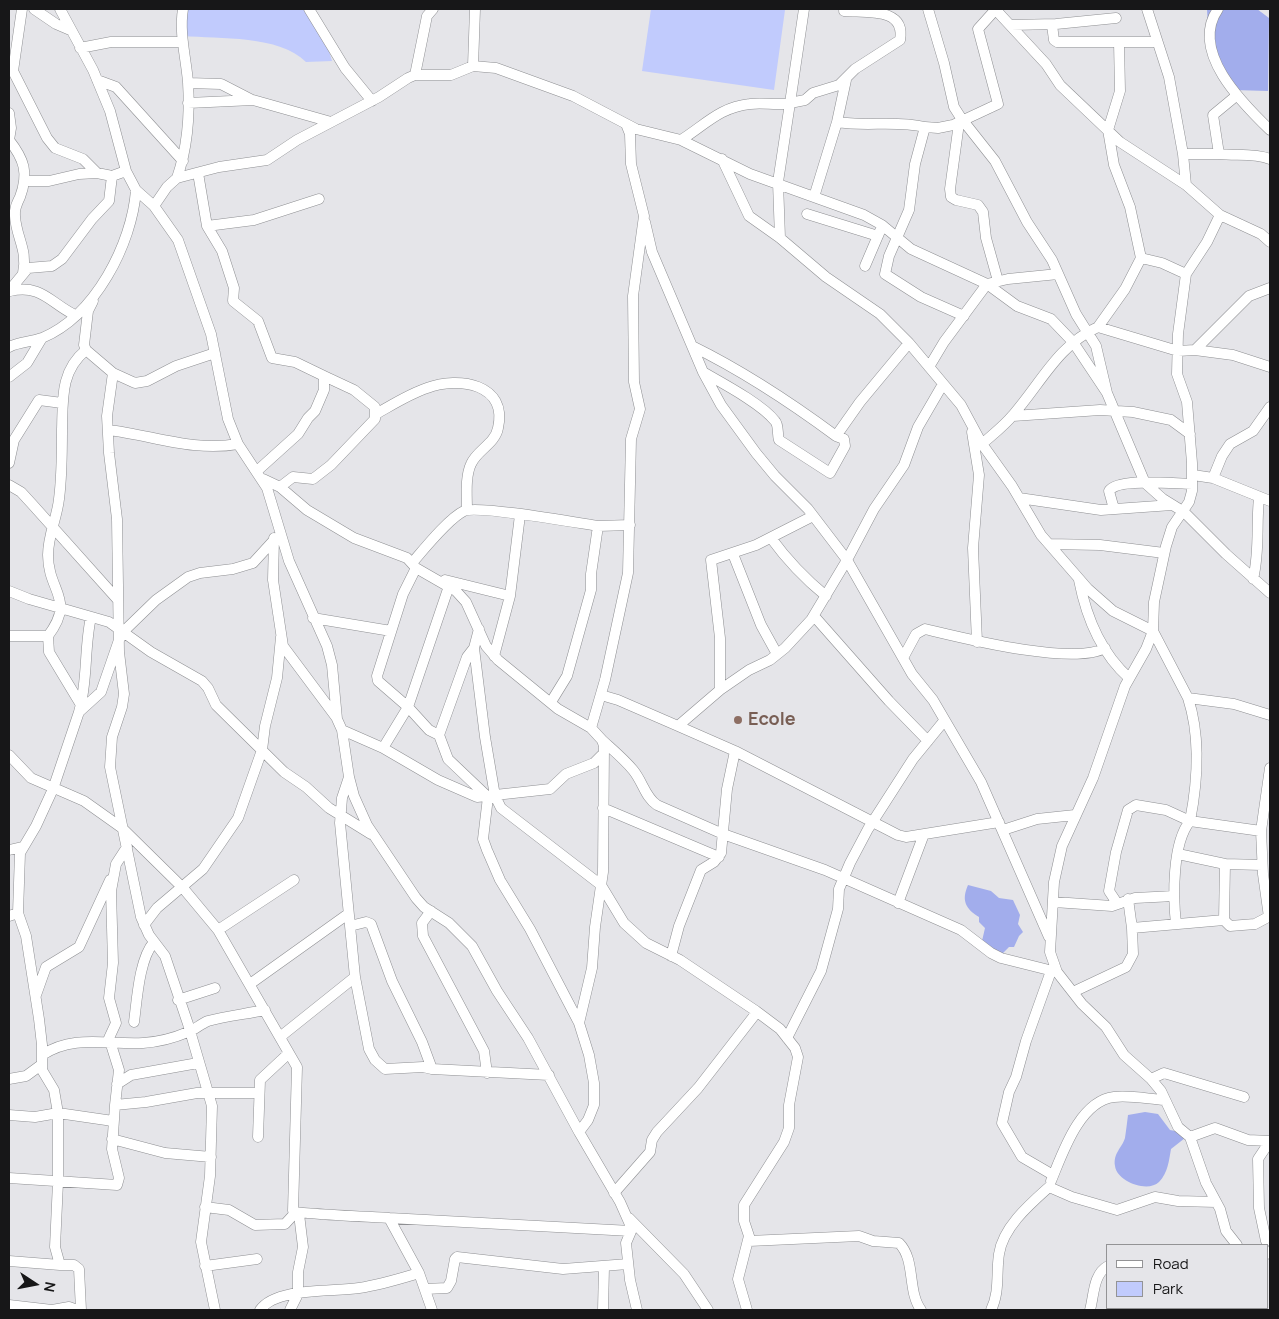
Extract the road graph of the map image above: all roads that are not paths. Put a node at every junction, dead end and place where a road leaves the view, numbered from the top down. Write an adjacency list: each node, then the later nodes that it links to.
1 (22, 9): 21 (street)
2 (34, 9): 17 (street)
3 (60, 9): 17 (street)
4 (183, 9): 18 (street)
5 (309, 9): 31 (street)
6 (475, 9): 23 (street)
7 (804, 9): 33 (street)
8 (928, 9): 37 (street)
9 (1147, 9): 20 (street)
10 (1218, 9): 29 (street)
11 (841, 10): 27 (street)
12 (1001, 10): 15 (street); 37 (street)
13 (427, 11): 25 (street)
14 (1116, 18): 16 (street)
15 (1011, 24): 16 (street); 40 (street)
16 (1052, 25): 19 (street)
17 (70, 30): 22 (street)
18 (183, 42): 22 (street); 28 (street)
19 (1118, 42): 20 (street); 40 (street)
20 (1157, 42): 44 (street)
21 (12, 43): 24 (street)
22 (80, 48): 26 (street)
23 (473, 66): 25 (street); 38 (street)
24 (11, 73): 50 (street)
25 (415, 76): 31 (street)
26 (97, 80): 48 (street); 49 (street)
27 (846, 80): 33 (street); 36 (street)
28 (188, 83): 30 (street); 32 (street)
29 (1236, 96): 41 (street); 45 (street)
30 (253, 100): 32 (street); 35 (street)
31 (372, 100): 35 (street)
32 (188, 103): 48 (street)
33 (790, 103): 43 (street); 55 (street)
34 (9, 113): 42 (street)
35 (331, 122): 51 (street)
36 (837, 122): 39 (street); 58 (street)
37 (961, 122): 39 (street); 73 (street); 75 (street)
38 (626, 124): 43 (street); 63 (street)
39 (925, 127): 68 (street)
40 (1108, 130): 56 (street); 70 (street)
41 (1270, 130)
42 (9, 140): 54 (street)
43 (681, 140): 46 (street)
44 (1183, 154): 45 (street); 56 (street)
45 (1219, 154): 47 (street)
46 (722, 159): 55 (street); 67 (street)
47 (1270, 159)
48 (183, 160): 53 (street)
49 (126, 171): 52 (street); 57 (street)
50 (98, 173): 52 (street); 54 (street)
51 (198, 173): 53 (street); 65 (street)
52 (112, 176): 72 (street)
53 (177, 178): 60 (street)
54 (24, 181): 72 (street)
55 (778, 182): 58 (street); 67 (street)
56 (1186, 185): 62 (street)
57 (136, 190): 60 (street); 79 (street)
58 (814, 197): 64 (street)
59 (319, 199): 65 (street)
60 (154, 206): 92 (street)
61 (806, 214): 66 (street)
62 (1220, 215): 69 (street); 74 (street)
63 (644, 216): 87 (street); 130 (street)
64 (882, 225): 66 (street); 68 (street)
65 (207, 226): 97 (street)
66 (878, 236): 71 (street)
67 (780, 238): 86 (street)
68 (898, 238): 76 (street); 81 (street)
69 (1270, 242)
70 (1141, 258): 74 (street); 82 (street)
71 (865, 266)
72 (23, 273): 78 (street)
73 (1058, 274): 75 (street); 83 (street)
74 (1186, 274): 91 (street)
75 (998, 281): 76 (street)
76 (986, 284): 81 (street); 85 (street)
77 (1270, 288): 90 (street)
78 (9, 291): 80 (street)
79 (95, 296): 80 (street); 89 (street)
80 (76, 315): 84 (street)
81 (964, 316): 93 (street)
82 (1098, 327): 83 (street); 91 (street)
83 (1088, 332): 85 (street); 100 (street)
84 (42, 338): 88 (street); 98 (street)
85 (1073, 342): 100 (street); 105 (street)
86 (909, 343): 93 (street); 109 (street)
87 (692, 346): 95 (street); 109 (street)
88 (9, 347)
89 (86, 350): 96 (street); 101 (street)
90 (1195, 350): 91 (street); 94 (street)
91 (1178, 351): 108 (street)
92 (215, 353): 96 (street); 111 (street)
93 (929, 367): 99 (street)
94 (1270, 367)
95 (703, 372): 109 (street); 129 (street)
96 (113, 373): 107 (street)
97 (324, 376): 104 (street); 114 (street)
98 (9, 377)
99 (943, 384): 106 (street); 138 (street)
100 (1107, 393): 103 (street)
101 (62, 403): 110 (street); 132 (street)
102 (1270, 407): 115 (street)
103 (1115, 411): 105 (street); 108 (street); 117 (street)
104 (376, 414): 119 (street); 125 (street)
105 (1012, 416): 112 (street)
106 (970, 419): 112 (street); 160 (street)
107 (108, 430): 111 (street); 148 (street)
108 (1190, 434): 116 (street)
109 (836, 436)
110 (11, 440): 113 (street)
111 (238, 444): 114 (street)
112 (982, 444): 120 (street)
113 (9, 463)
114 (260, 475): 119 (street); 126 (street)
115 (1213, 478): 116 (street); 121 (street)
116 (1193, 480): 117 (street); 127 (street)
117 (1145, 482): 123 (street); 124 (street)
118 (9, 484): 132 (street)
119 (280, 487): 139 (street)
120 (1019, 498): 124 (street); 135 (street)
121 (1259, 498): 122 (street); 142 (street)
122 (1270, 501)
123 (1172, 505): 124 (street); 127 (street)
124 (1114, 509)
125 (467, 510): 128 (street); 139 (street)
126 (275, 512): 134 (street); 152 (street)
127 (1184, 512): 137 (street); 142 (street)
128 (520, 515): 131 (street); 146 (street)
129 (813, 516): 133 (street); 138 (street)
130 (630, 525): 131 (street); 168 (street)
131 (598, 526): 170 (street)
132 (52, 528): 148 (street); 149 (street)
133 (771, 538): 136 (street); 147 (street)
134 (274, 540): 156 (street); 159 (street)
135 (1049, 544): 137 (street); 141 (street)
136 (733, 554): 163 (street); 167 (street)
137 (1164, 554): 154 (street)
138 (848, 560): 147 (street); 165 (street)
139 (414, 565): 140 (street); 155 (street)
140 (434, 578): 143 (street); 146 (street)
141 (1079, 579): 154 (street); 162 (street)
142 (1254, 579): 145 (street)
143 (449, 586): 153 (street); 171 (street)
144 (9, 591): 149 (street)
145 (1270, 593)
146 (510, 596): 164 (street)
147 (826, 596): 150 (street)
148 (118, 600): 156 (street)
149 (62, 608): 151 (street); 158 (street)
150 (814, 616): 163 (street); 181 (street)
151 (91, 617): 156 (street); 172 (street)
152 (314, 618): 155 (street); 174 (street)
153 (479, 630): 161 (street); 164 (street)
154 (1153, 631): 166 (street); 169 (street)
155 (392, 632): 171 (street)
156 (121, 633): 172 (street); 183 (street); 197 (street)
157 (9, 636): 158 (street)
158 (48, 636): 172 (street)
159 (281, 637): 174 (street); 183 (street)
160 (977, 642): 162 (street); 165 (street)
161 (474, 648): 179 (street); 190 (street)
162 (1105, 648): 166 (street)
163 (777, 654): 167 (street)
164 (494, 656): 170 (street)
165 (903, 658): 175 (street)
166 (1129, 678): 193 (street)
167 (720, 690): 176 (street)
168 (601, 695): 176 (street); 177 (street)
169 (1188, 698): 173 (street); 194 (street)
170 (551, 702): 177 (street)
171 (408, 707): 179 (street); 182 (street)
172 (80, 709): 189 (street)
173 (1270, 715)
174 (337, 719): 178 (street)
175 (944, 721): 181 (street); 196 (street)
176 (678, 726): 184 (street)
177 (591, 728): 180 (street)
178 (342, 730): 182 (street); 188 (street)
179 (439, 735): 190 (street)
180 (602, 740): 185 (street); 199 (street)
181 (928, 741): 195 (street)
182 (383, 748): 190 (street)
183 (262, 750): 192 (street); 213 (street)
184 (736, 751): 195 (street); 199 (street)
185 (604, 754): 190 (street); 191 (street)
186 (10, 760): 189 (street)
187 (1270, 768): 198 (street)
188 (349, 777): 192 (street); 201 (street)
189 (53, 789): 197 (street); 202 (street)
190 (491, 797): 212 (street); 242 (street)
191 (603, 808): 206 (street); 212 (street)
192 (340, 814): 201 (street); 220 (street)
193 (1075, 815): 196 (street); 216 (street)
194 (1190, 821): 198 (street); 205 (street); 218 (street)
195 (872, 822): 200 (street); 210 (street)
196 (1001, 826): 200 (street); 229 (street)
197 (122, 828): 203 (street); 213 (street)
198 (1261, 831): 208 (street)
199 (723, 834): 206 (street); 210 (street)
200 (924, 834): 217 (street)
201 (375, 837): 219 (street)
202 (22, 847): 204 (street); 221 (street)
203 (127, 847): 209 (street); 225 (street)
204 (9, 850)
205 (1178, 854): 207 (street); 214 (street)
206 (719, 857): 231 (street)
207 (1225, 864): 208 (street); 223 (street)
208 (1262, 865): 222 (street)
209 (113, 875): 237 (street); 246 (street)
210 (843, 878): 217 (street); 245 (street)
211 (294, 880): 228 (street)
212 (601, 885): 231 (street); 242 (street)
213 (183, 888): 225 (street); 228 (street)
214 (1174, 896): 215 (street); 224 (street)
215 (1128, 899): 218 (street); 227 (street)
216 (1054, 902): 218 (street); 229 (street)
217 (898, 903): 232 (street)
218 (1117, 903)
219 (431, 911): 251 (street); 252 (street)
220 (348, 914): 226 (street); 234 (street)
221 (14, 915): 237 (street)
222 (1270, 917): 223 (street)
223 (1224, 920): 224 (street)
224 (1176, 924): 227 (street)
225 (144, 925): 230 (street)
226 (350, 926): 233 (street); 250 (street)
227 (1132, 928): 236 (street)
228 (218, 930): 234 (street)
229 (1050, 938): 232 (street)
230 (154, 942): 238 (street); 241 (street)
231 (671, 956): 240 (street)
232 (1054, 972): 236 (street); 270 (street)
233 (355, 977): 244 (street); 250 (street)
234 (250, 984): 239 (street)
235 (215, 988): 238 (street)
236 (1073, 992): 254 (street)
237 (35, 998): 248 (street)
238 (178, 1000): 243 (street)
239 (265, 1010): 243 (street); 244 (street)
240 (757, 1012): 245 (street); 274 (street)
241 (134, 1022)
242 (579, 1024): 264 (street)
243 (190, 1032): 246 (street); 249 (street)
244 (280, 1037): 247 (street)
245 (787, 1038): 281 (street)
246 (110, 1044): 248 (street); 255 (street)
247 (289, 1053): 256 (street); 277 (street)
248 (42, 1060): 253 (street); 261 (street)
249 (198, 1063): 255 (street); 257 (street)
250 (432, 1069): 251 (street)
251 (487, 1073): 252 (street)
252 (549, 1075): 264 (street)
253 (9, 1079)
254 (1151, 1079): 258 (street); 259 (street)
255 (117, 1084): 260 (street)
256 (258, 1092): 257 (street); 265 (street)
257 (208, 1093): 260 (street); 269 (street)
258 (1244, 1097)
259 (1164, 1100): 266 (street); 270 (street)
260 (115, 1105): 263 (street)
261 (58, 1113): 262 (street); 263 (street); 272 (street)
262 (9, 1115)
263 (113, 1121): 267 (street)
264 (579, 1132): 274 (street)
265 (258, 1136)
266 (1190, 1137): 268 (street); 275 (street)
267 (112, 1139): 269 (street); 272 (street)
268 (1270, 1141): 283 (street)
269 (211, 1157): 276 (street)
270 (1054, 1175): 273 (street)
271 (9, 1178): 272 (street)
272 (58, 1182): 287 (street)
273 (1048, 1187): 275 (street); 305 (street)
274 (614, 1193): 278 (street)
275 (1216, 1202): 282 (street)
276 (206, 1207): 277 (street); 288 (street)
277 (297, 1213): 279 (street); 293 (street)
278 (628, 1217): 280 (street); 302 (street)
279 (389, 1218): 280 (street); 291 (street)
280 (631, 1230): 286 (street)
281 (749, 1242): 303 (street); 304 (street)
282 (1236, 1244)
283 (1268, 1244)
284 (257, 1260): 288 (street)
285 (9, 1261): 287 (street)
286 (628, 1264): 289 (street); 301 (street)
287 (60, 1265): 295 (street)
288 (205, 1266): 296 (street)
289 (604, 1267): 292 (street); 300 (street)
290 (1106, 1267): 306 (street)
291 (419, 1273): 292 (street); 293 (street)
292 (426, 1289): 299 (street)
293 (298, 1294): 297 (street); 298 (street)
294 (9, 1305): 295 (street)
295 (79, 1310)
296 (215, 1310)
297 (260, 1310)
298 (290, 1310)
299 (432, 1310)
300 (604, 1310)
301 (637, 1310)
302 (708, 1310)
303 (747, 1310)
304 (921, 1310)
305 (991, 1310)
306 (1090, 1310)

